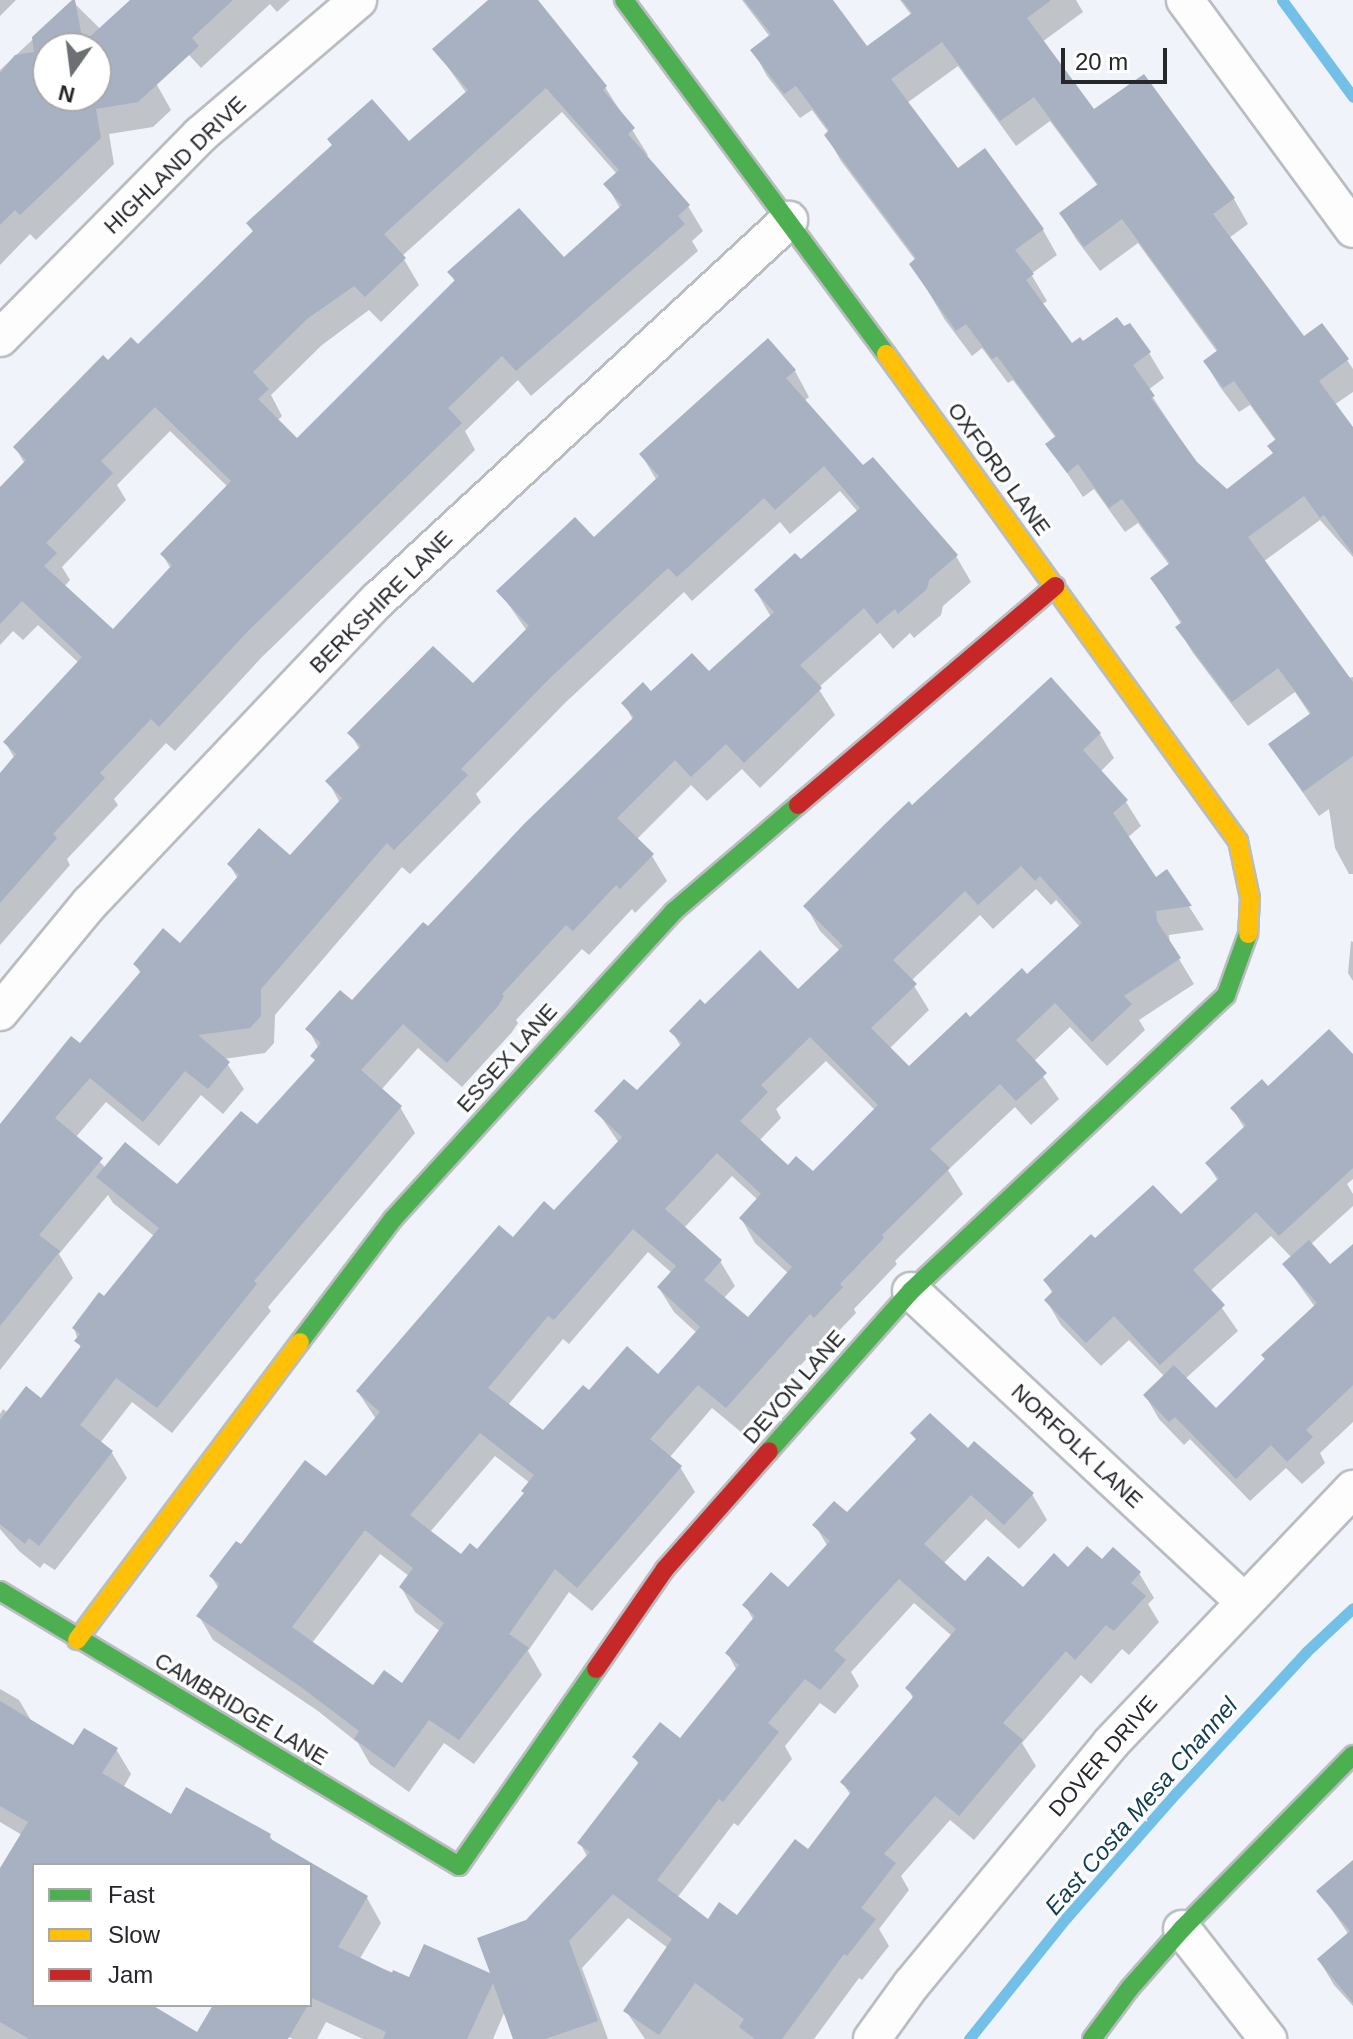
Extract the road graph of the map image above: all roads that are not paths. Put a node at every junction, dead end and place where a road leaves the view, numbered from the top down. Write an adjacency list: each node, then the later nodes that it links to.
1 (358, 0): 6 (street, HIGHLAND DRIVE)
2 (624, 0): 4 (street, OXFORD LANE)
3 (1185, 0): 5 (street)
4 (789, 220): 7 (street, OXFORD LANE); 9 (street, BERKSHIRE LANE)
5 (1353, 229)
6 (0, 338)
7 (1055, 586): 8 (street, OXFORD LANE); 14 (street, ESSEX LANE)
8 (1226, 995): 10 (street, DEVON LANE)
9 (0, 1012)
10 (911, 1291): 13 (street, NORFOLK LANE); 16 (street, DEVON LANE)
11 (1353, 1489): 13 (street, DOVER DRIVE)
12 (0, 1591): 14 (street, CAMBRIDGE LANE)
13 (1244, 1601): 18 (street, DOVER DRIVE)
14 (77, 1640): 16 (street, CAMBRIDGE LANE)
15 (1353, 1755): 17 (street)
16 (459, 1866)
17 (1182, 1929): 19 (street); 20 (street)
18 (872, 2039)
19 (1092, 2039)
20 (1268, 2039)

